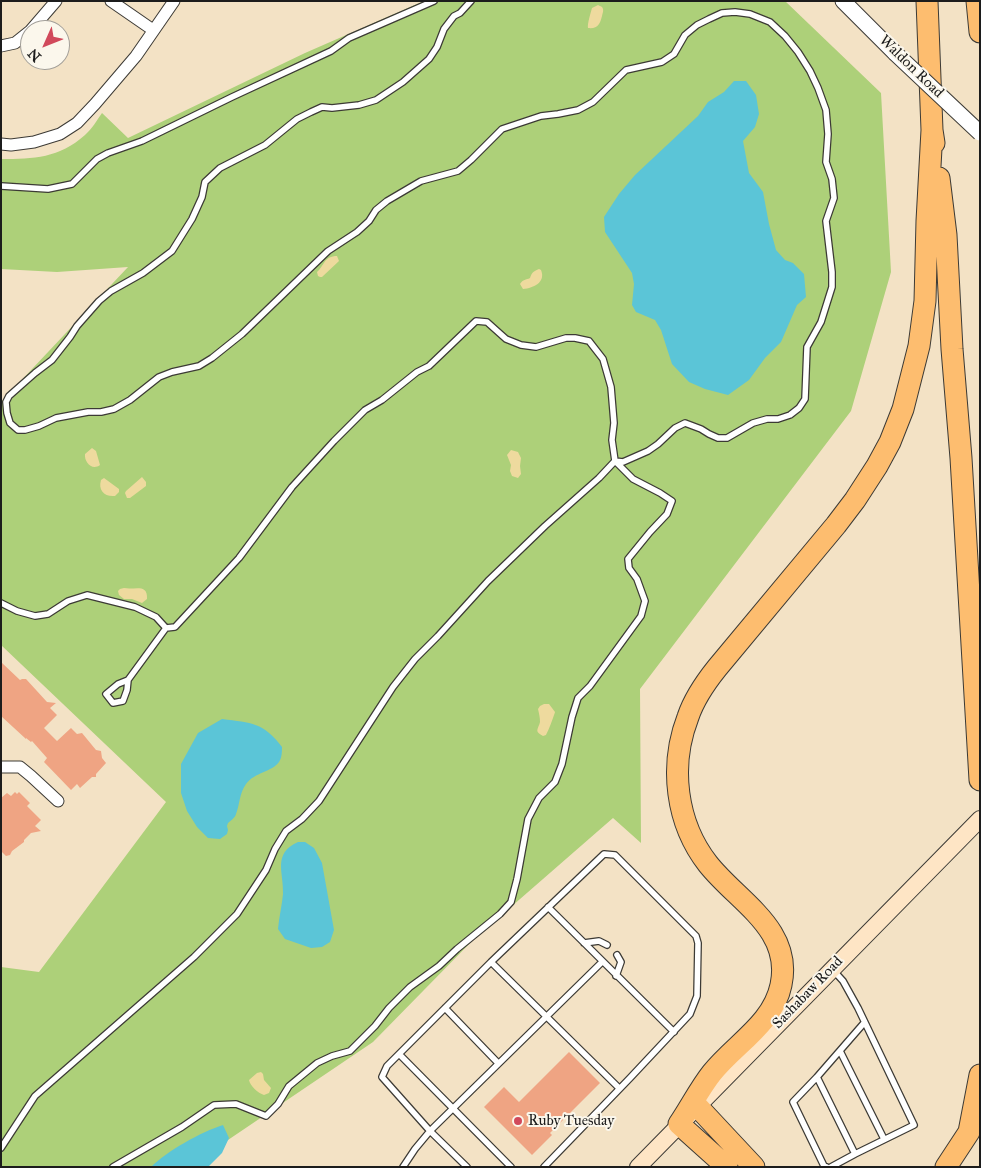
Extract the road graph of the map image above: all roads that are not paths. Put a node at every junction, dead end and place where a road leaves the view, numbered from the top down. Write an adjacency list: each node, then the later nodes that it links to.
1 (56, 1): 9 (street)
2 (111, 1): 10 (street)
3 (174, 1): 10 (street)
4 (434, 1): 17 (lane)
5 (471, 1): 18 (lane)
6 (843, 1): 15 (street, Waldon Road, bridge)
7 (927, 1): 14 (highway)
8 (977, 1): 11 (highway)
9 (40, 20)
10 (154, 30): 16 (street)
11 (980, 32)
12 (20, 40): 13 (street)
13 (1, 46)
14 (932, 130): 23 (highway); 46 (highway)
15 (980, 133)
16 (1, 144)
17 (1, 186)
18 (615, 461): 20 (lane); 49 (lane); 52 (lane)
19 (1, 603): 20 (lane)
20 (166, 628): 21 (lane)
21 (128, 680)
22 (1, 766): 24 (street)
23 (980, 780)
24 (58, 801)
25 (980, 819): 32 (main road, Sashabaw Road)
26 (548, 907): 27 (lane); 30 (lane); 37 (lane)
27 (584, 943): 28 (lane); 31 (lane)
28 (607, 945)
29 (617, 955): 33 (lane)
30 (491, 962): 34 (lane); 35 (lane)
31 (602, 962): 33 (lane); 35 (lane)
32 (832, 968): 36 (lane); 44 (main road, Sashabaw Road)
33 (616, 976): 37 (lane)
34 (445, 1008): 39 (lane); 40 (lane)
35 (547, 1016): 40 (lane); 43 (lane)
36 (864, 1023): 38 (lane); 48 (lane)
37 (674, 1032): 43 (lane)
38 (840, 1051): 42 (lane); 48 (lane)
39 (399, 1054): 45 (lane); 47 (lane)
40 (498, 1063): 45 (lane)
41 (980, 1075): 62 (highway)
42 (817, 1077): 50 (lane); 60 (lane)
43 (620, 1088): 56 (lane)
44 (698, 1106): 46 (main road, Sashabaw Road); 59 (highway)
45 (453, 1108): 47 (lane); 55 (lane)
46 (679, 1124): 57 (main road, Sashabaw Road); 58 (highway)
47 (430, 1131): 51 (lane); 54 (lane)
48 (884, 1140): 50 (lane)
49 (1, 1148)
50 (855, 1154): 61 (lane)
51 (405, 1164): 53 (lane)
52 (113, 1167)
53 (411, 1167)
54 (467, 1167)
55 (511, 1167)
56 (544, 1167)
57 (638, 1167)
58 (726, 1167)
59 (754, 1167)
60 (827, 1167)
61 (831, 1167)
62 (946, 1167)

